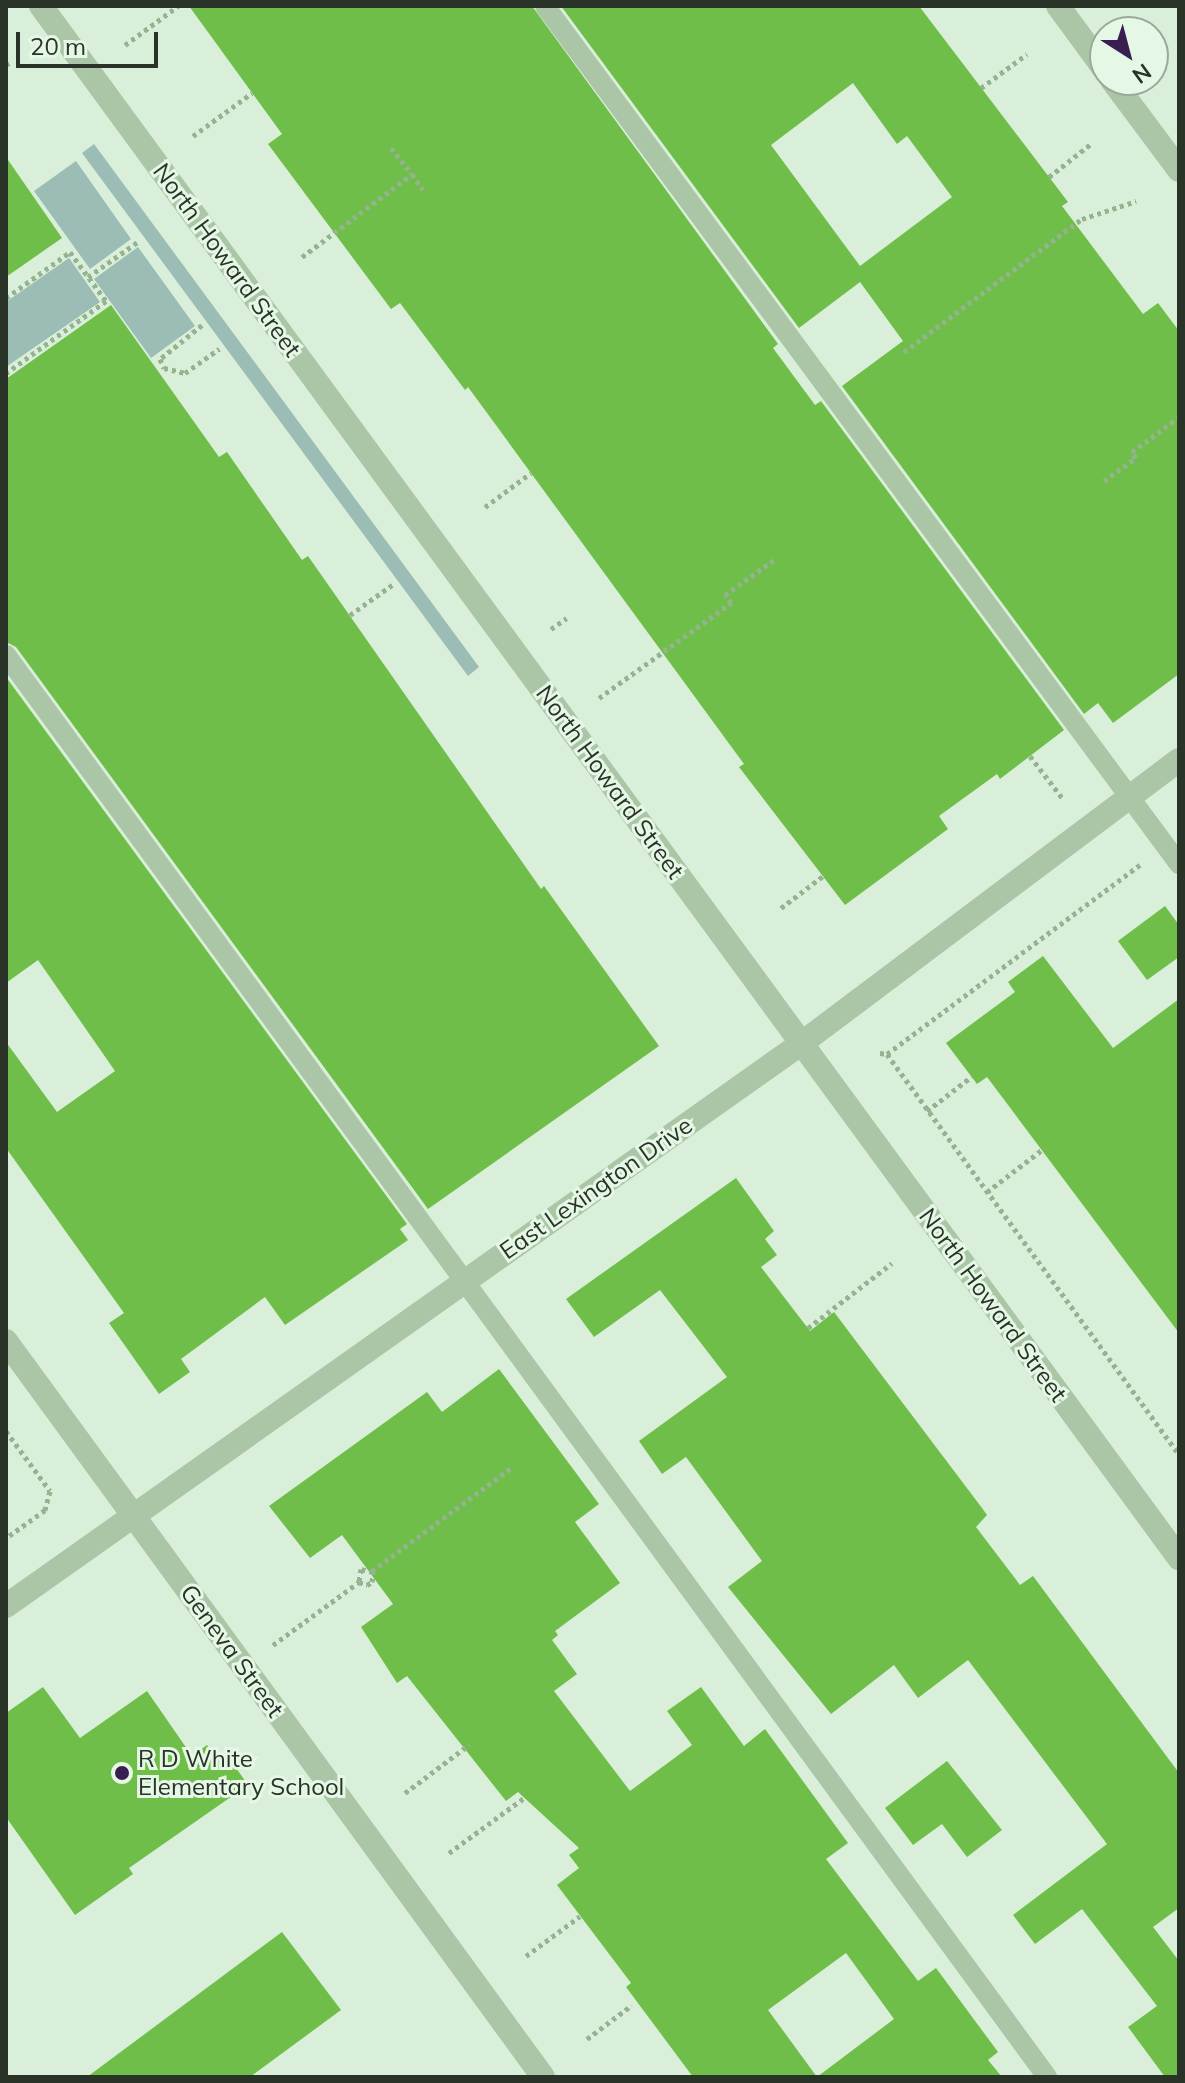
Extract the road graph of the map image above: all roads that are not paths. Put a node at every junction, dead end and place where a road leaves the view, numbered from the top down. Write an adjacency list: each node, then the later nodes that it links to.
1 (41, 6): 11 (street, North Howard Street)
2 (545, 6): 9 (lane)
3 (1058, 6): 4 (street)
4 (1089, 48)
5 (1124, 96): 6 (street)
6 (1179, 170)
7 (6, 655): 12 (lane)
8 (1179, 760): 9 (street, East Lexington Drive)
9 (1130, 797): 10 (lane); 11 (street, East Lexington Drive)
10 (1179, 864)
11 (802, 1043): 12 (street, East Lexington Drive); 15 (street, North Howard Street)
12 (464, 1280): 14 (street, East Lexington Drive); 18 (lane)
13 (6, 1341): 14 (street, Geneva Street)
14 (134, 1516): 16 (street, East Lexington Drive); 17 (street, Geneva Street)
15 (1179, 1558)
16 (6, 1606)
17 (543, 2077)
18 (1047, 2077)

